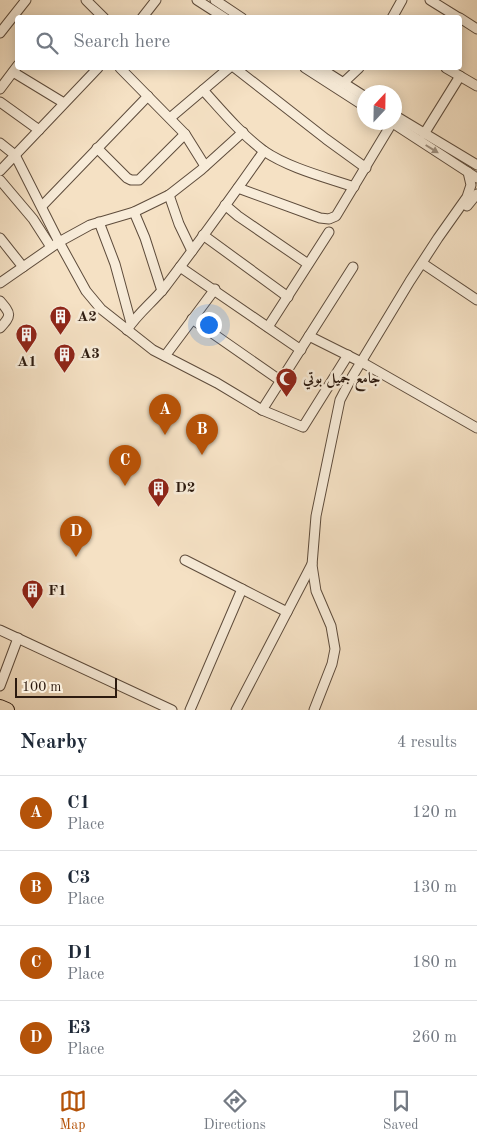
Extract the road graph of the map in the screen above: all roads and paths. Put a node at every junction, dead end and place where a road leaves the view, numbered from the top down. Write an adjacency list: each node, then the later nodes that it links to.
1 (26, 0): 17 (street)
2 (86, 0): 9 (street)
3 (156, 0): 10 (street)
4 (197, 0): 11 (street)
5 (215, 0): 12 (street)
6 (402, 0): 13 (street)
7 (430, 0): 8 (street)
8 (445, 4): 14 (street)
9 (101, 15)
10 (144, 15)
11 (220, 15)
12 (238, 15)
13 (394, 15)
14 (456, 15)
15 (462, 20): 16 (street)
16 (477, 29)
17 (0, 33)
18 (15, 69): 31 (street)
19 (16, 70): 37 (street)
20 (96, 70): 37 (street)
21 (122, 70): 34 (street)
22 (228, 70): 32 (street)
23 (238, 70): 52 (street)
24 (308, 70): 35 (street)
25 (323, 70): 29 (street)
26 (357, 70): 29 (street)
27 (450, 70): 28 (street)
28 (460, 76): 30 (street); 45 (street)
29 (343, 83): 33 (street)
30 (477, 86)
31 (0, 89)
32 (203, 90): 38 (street); 43 (street)
33 (357, 92)
34 (148, 96): 38 (street); 47 (street)
35 (357, 101)
36 (0, 102): 40 (street)
37 (64, 103): 40 (street)
38 (170, 118): 44 (street)
39 (402, 126): 42 (street)
40 (39, 130): 49 (street)
41 (387, 130): 52 (street)
42 (412, 131): 45 (street); 54 (street, one-way to 54)
43 (243, 132): 48 (street); 51 (street)
44 (185, 134): 47 (street); 51 (street)
45 (424, 134): 50 (street)
46 (0, 143): 49 (street)
47 (97, 148): 62 (street)
48 (264, 150): 57 (street); 58 (street)
49 (15, 155): 53 (street); 62 (street)
50 (477, 165)
51 (205, 166): 60 (street)
52 (366, 168): 57 (street)
53 (0, 171)
54 (468, 172): 55 (street); 59 (street)
55 (477, 178)
56 (0, 180): 68 (street)
57 (354, 187): 58 (street)
58 (238, 188): 61 (street)
59 (475, 190): 71 (street); 89 (street)
60 (169, 195): 63 (street); 69 (street)
61 (225, 205): 66 (street); 70 (street)
62 (42, 206): 68 (street)
63 (134, 212): 64 (street); 77 (street)
64 (99, 222): 68 (street); 82 (street)
65 (329, 232): 70 (street)
66 (203, 235): 69 (street); 78 (street)
67 (0, 238): 73 (street)
68 (55, 244): 73 (street); 82 (street)
69 (192, 251): 72 (street)
70 (308, 264): 78 (street)
71 (424, 265): 79 (street); 89 (street)
72 (180, 266): 76 (street); 77 (street)
73 (23, 267): 75 (street)
74 (353, 267): 85 (street)
75 (0, 284)
76 (215, 289): 81 (street); 83 (street)
77 (162, 291): 82 (street)
78 (288, 297): 83 (street)
79 (477, 300)
80 (0, 301): 84 (street)
81 (192, 319): 88 (street); 90 (street)
82 (129, 327): 88 (street)
83 (268, 327): 86 (street)
84 (0, 328)
85 (309, 336): 86 (street); 87 (street)
86 (301, 350): 90 (street)
87 (348, 355): 89 (street); 91 (street)
88 (165, 356): 91 (street)
89 (364, 363): 92 (street); 94 (street); 106 (street)
90 (281, 381): 91 (street)
91 (262, 410)
92 (477, 428)
93 (185, 560): 95 (street)
94 (312, 564): 96 (street); 105 (street)
95 (242, 590): 96 (street); 103 (street)
96 (287, 612): 104 (street)
97 (0, 630): 98 (street)
98 (18, 638): 99 (street); 102 (street)
99 (0, 686)
100 (0, 707): 101 (highway)
101 (7, 710)
102 (172, 710)
103 (190, 710)
104 (236, 710)
105 (314, 710)
106 (319, 710)

